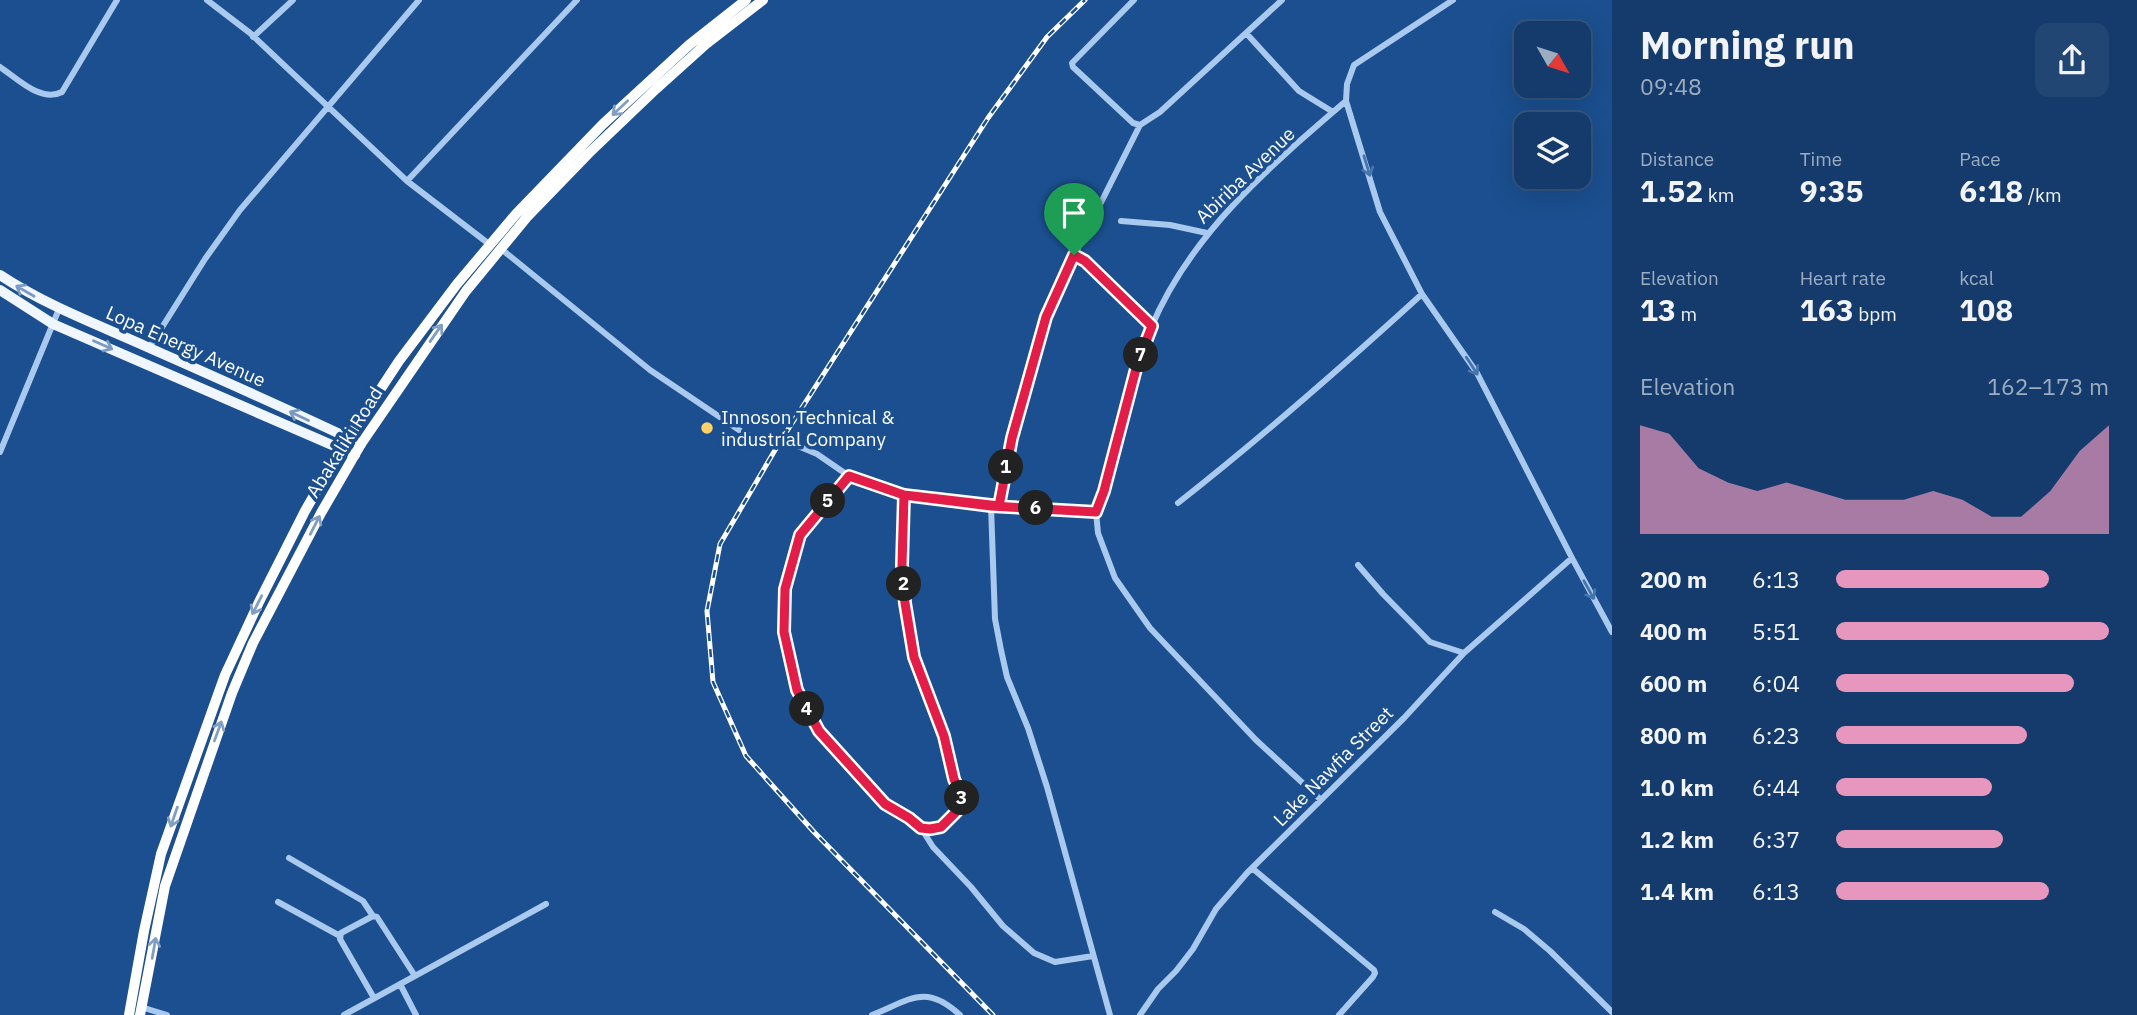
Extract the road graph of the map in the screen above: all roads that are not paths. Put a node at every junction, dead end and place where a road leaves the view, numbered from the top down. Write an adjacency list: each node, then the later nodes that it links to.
1 (117, 0): 13 (street)
2 (207, 0): 12 (street)
3 (293, 0): 12 (street)
4 (419, 0): 15 (street)
5 (577, 0): 18 (street)
6 (746, 0): 21 (highway, Abakaliki Road, one-way to 21)
7 (763, 0): 22 (highway, Abakaliki Road)
8 (1134, 0): 17 (street)
9 (1282, 0): 11 (street)
10 (1453, 0): 14 (street)
11 (1246, 33): 16 (street); 17 (street)
12 (253, 37): 15 (street)
13 (0, 68)
14 (1346, 101): 16 (street, Abiriba Avenue); 26 (street, one-way to 26)
15 (329, 107): 18 (street); 30 (street)
16 (1333, 112): 20 (street, Abiriba Avenue)
17 (1140, 125): 23 (street)
18 (407, 181): 21 (street)
19 (1121, 221): 20 (street)
20 (1207, 233): 29 (street, Abiriba Avenue)
21 (489, 244): 31 (highway, Abakaliki Road)
22 (500, 248): 33 (highway, Abakaliki Road, one-way to 22); 35 (street)
23 (1074, 255): 29 (street); 39 (street)
24 (0, 275): 27 (main road, Lopa Energy Avenue, one-way to 24)
25 (0, 290): 28 (main road, Lopa Energy Avenue)
26 (1422, 294): 37 (street); 41 (street, one-way to 41)
27 (59, 309): 28 (street); 30 (main road, Lopa Energy Avenue)
28 (53, 324): 32 (main road, Lopa Energy Avenue, one-way to 32); 34 (street)
29 (1152, 326): 40 (street, Abiriba Avenue)
30 (149, 348): 31 (main road, Lopa Energy Avenue, one-way to 30)
31 (348, 438): 32 (highway, Abakaliki Road); 33 (main road, Lopa Energy Avenue)
32 (341, 449): 33 (main road, Lopa Energy Avenue); 60 (highway, Abakaliki Road, one-way to 60)
33 (358, 450): 58 (highway, Abakaliki Road, one-way to 33)
34 (0, 452)
35 (849, 476): 36 (street); 46 (street)
36 (904, 495): 38 (street); 46 (street)
37 (1178, 503)
38 (991, 506): 39 (street); 54 (street)
39 (999, 506): 40 (street)
40 (1096, 512): 45 (street)
41 (1572, 558): 43 (street, one-way to 43); 44 (street, Lake Nawfia Street)
42 (1359, 565): 44 (street)
43 (1612, 632)
44 (1464, 653): 45 (street, Lake Nawfia Street)
45 (1320, 799): 48 (street, Lake Nawfia Street)
46 (921, 828): 54 (street)
47 (289, 858): 52 (street)
48 (1252, 868): 67 (street, Lake Nawfia Street); 68 (street)
49 (278, 902): 53 (street)
50 (546, 904): 55 (street)
51 (1495, 912): 59 (street)
52 (373, 916): 53 (street); 55 (street)
53 (340, 936): 57 (street)
54 (1093, 956): 66 (street)
55 (415, 976): 56 (street)
56 (400, 984): 57 (street); 63 (street)
57 (374, 998): 62 (street)
58 (141, 1011): 61 (street)
59 (1612, 1012)
60 (129, 1015)
61 (167, 1015)
62 (344, 1015)
63 (416, 1015)
64 (872, 1015): 65 (street)
65 (960, 1015)
66 (1110, 1015)
67 (1140, 1015)
68 (1339, 1015)

